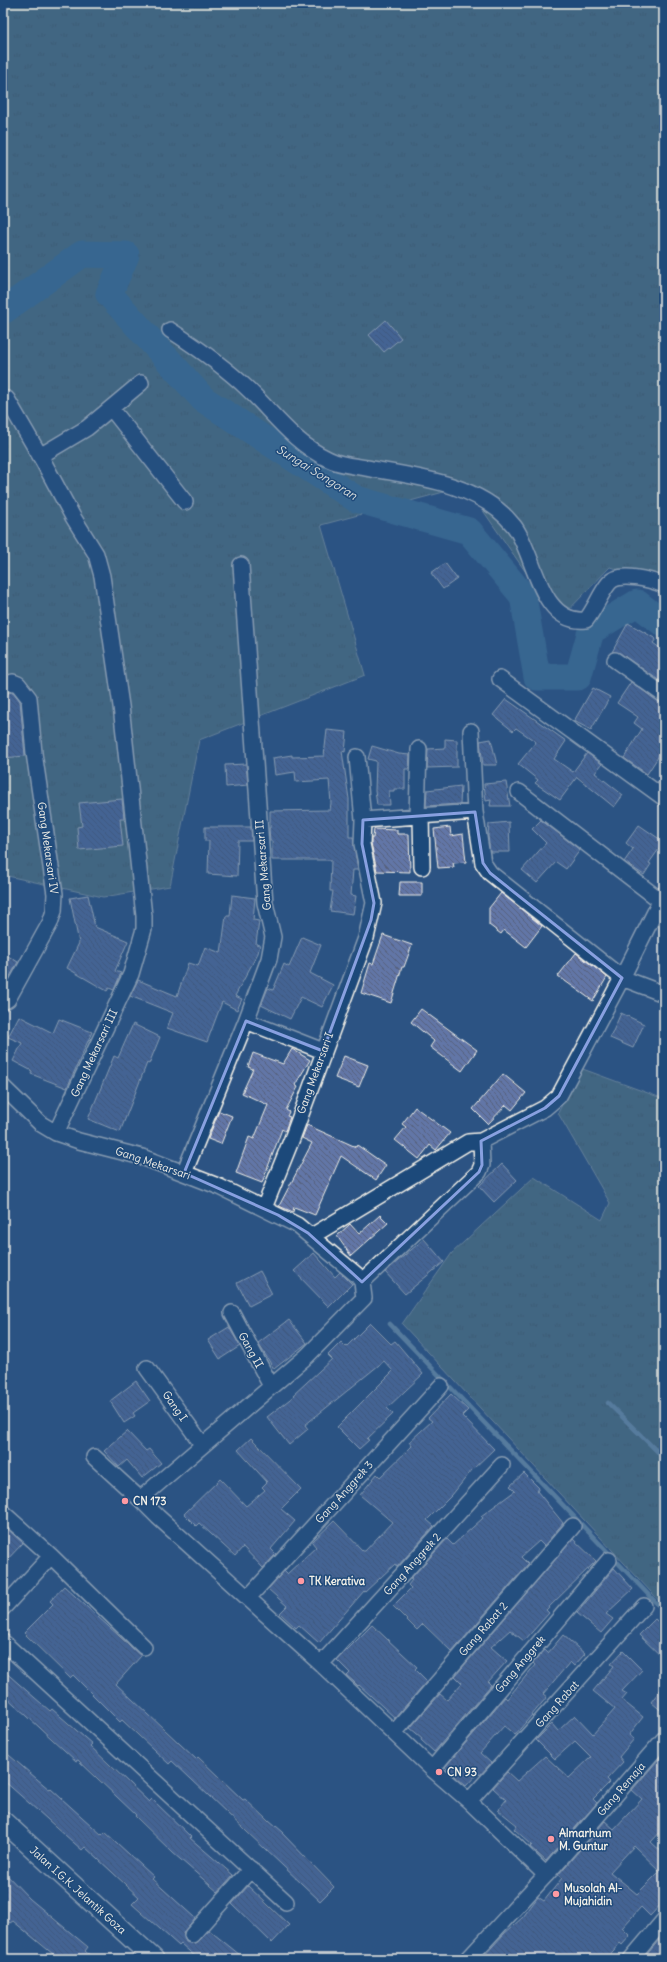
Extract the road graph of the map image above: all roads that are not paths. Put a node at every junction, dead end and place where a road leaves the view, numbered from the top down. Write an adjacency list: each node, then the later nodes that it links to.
1 (170, 330): 8 (street)
2 (141, 383): 4 (street)
3 (7, 399): 5 (street, Gang Mekarsari III)
4 (111, 408): 5 (street); 6 (street)
5 (40, 456): 29 (street, Gang Mekarsari III)
6 (185, 502)
7 (241, 564): 26 (street, Gang Mekarsari II)
8 (664, 585)
9 (615, 660): 12 (street)
10 (500, 679): 17 (street)
11 (3, 685): 25 (street, Gang Mekarsari IV)
12 (664, 695)
13 (471, 731): 18 (street)
14 (419, 749): 19 (street)
15 (357, 757): 20 (street, Gang Mekarsari I)
16 (519, 792): 22 (street)
17 (664, 798)
18 (475, 812): 19 (street); 23 (street)
19 (419, 816): 20 (street); 21 (street)
20 (363, 820): 27 (street, Gang Mekarsari I)
21 (422, 867)
22 (662, 897): 23 (street)
23 (622, 978): 24 (street); 30 (street)
24 (664, 994)
25 (3, 1002)
26 (246, 1021): 27 (street); 31 (street, Gang Mekarsari II)
27 (323, 1051): 32 (street, Gang Mekarsari I)
28 (3, 1087): 29 (street, Gang Mekarsari)
29 (56, 1133): 31 (street, Gang Mekarsari)
30 (481, 1141): 33 (street); 34 (street)
31 (184, 1173): 32 (street, Gang Mekarsari)
32 (264, 1208): 33 (street, Gang Mekarsari)
33 (310, 1235): 34 (street, Gang Mekarsari)
34 (362, 1282): 37 (street)
35 (232, 1313): 37 (street, Gang II)
36 (148, 1368): 39 (street, Gang I)
37 (271, 1386): 39 (street)
38 (440, 1386): 47 (street, Gang Anggrek 3)
39 (202, 1444): 42 (street)
40 (94, 1457): 42 (street)
41 (502, 1465): 52 (street, Gang Anggrek 2)
42 (140, 1499): 47 (street)
43 (3, 1513): 45 (street)
44 (573, 1526): 53 (street, Gang Rabat 2)
45 (51, 1556): 49 (street); 51 (street)
46 (609, 1560): 55 (street, Gang Anggrek)
47 (248, 1598): 52 (street)
48 (644, 1606): 56 (street, Gang Rabat)
49 (3, 1608)
50 (3, 1642): 58 (street)
51 (144, 1647)
52 (321, 1664): 53 (street)
53 (394, 1733): 55 (street)
54 (664, 1739): 59 (street, Gang Remaja)
55 (432, 1769): 56 (street)
56 (469, 1801): 59 (street)
57 (3, 1821): 63 (street, Jalan I.G.K. Jelantik Goza)
58 (251, 1869): 60 (street); 62 (street)
59 (546, 1875): 64 (street, Gang Remaja)
60 (286, 1902)
61 (664, 1920): 65 (street)
62 (192, 1935)
63 (154, 1959)
64 (468, 1959)
65 (631, 1959)

